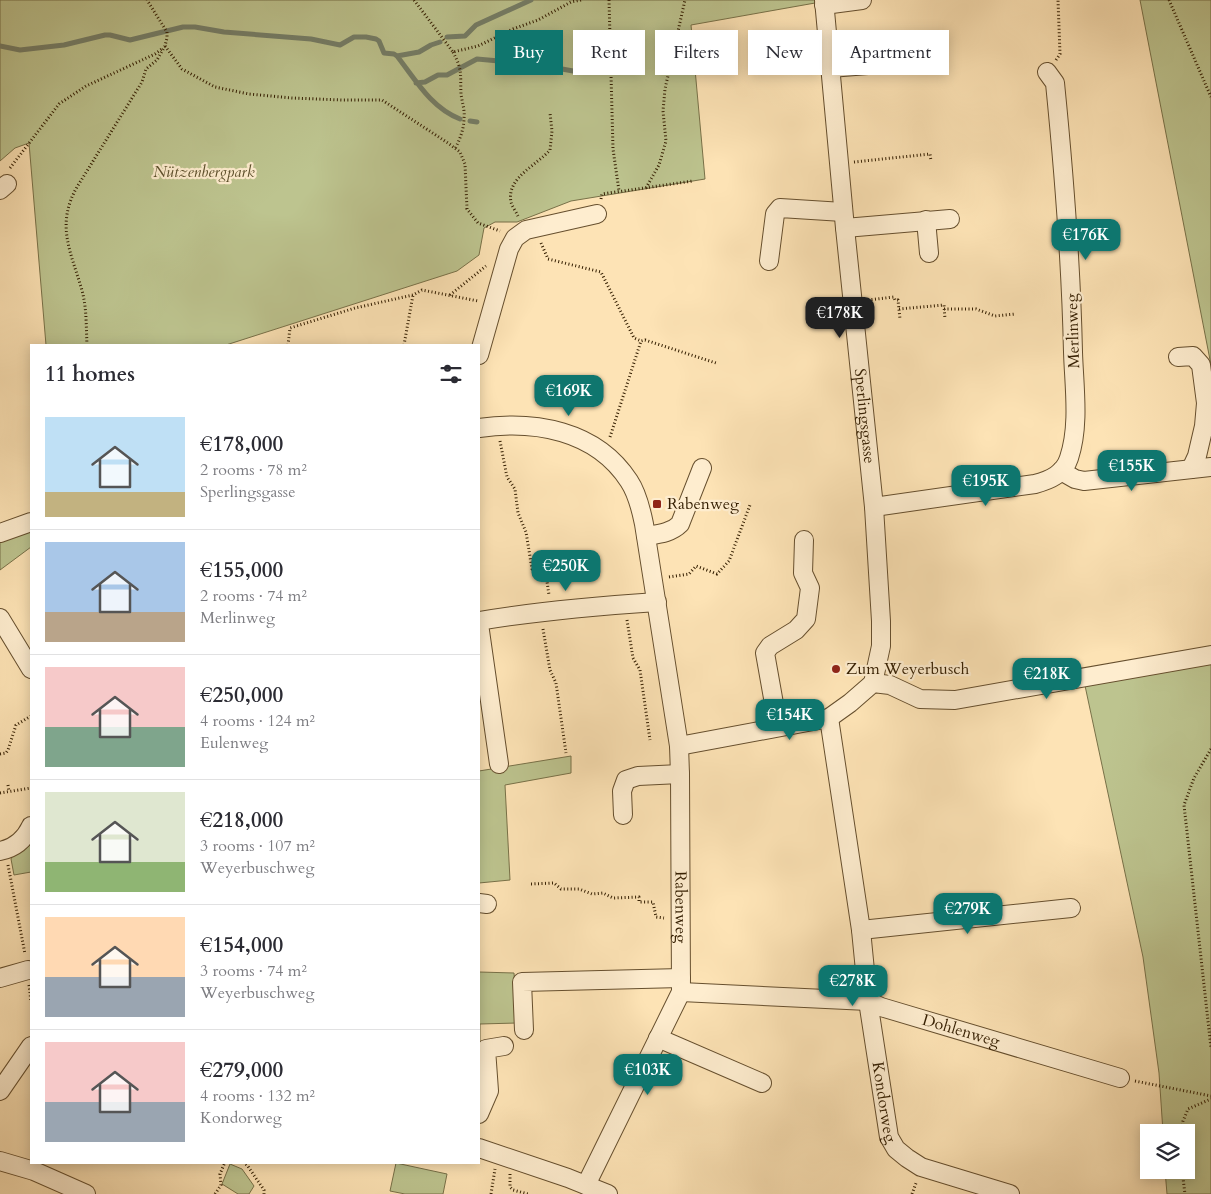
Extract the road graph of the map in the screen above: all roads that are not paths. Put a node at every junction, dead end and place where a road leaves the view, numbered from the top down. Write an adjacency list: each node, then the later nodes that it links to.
1 (862, 0): 2 (street)
2 (824, 2): 3 (street, Sperlingsgasse)
3 (830, 68): 7 (street, Sperlingsgasse)
4 (1047, 72): 17 (street, Merlinweg)
5 (597, 214): 11 (street)
6 (950, 218): 8 (street)
7 (844, 220): 8 (street); 10 (street); 18 (street, Sperlingsgasse)
8 (926, 220): 9 (street)
9 (929, 253)
10 (770, 261)
11 (480, 351)
12 (1178, 357): 16 (street)
13 (480, 428): 21 (street, Rabenweg)
14 (1211, 467): 16 (street)
15 (702, 468): 21 (street)
16 (1191, 469): 17 (street)
17 (1061, 471): 18 (street)
18 (874, 507): 29 (street, Sperlingsgasse)
19 (30, 522): 20 (street)
20 (0, 533)
21 (646, 536): 23 (street, Rabenweg)
22 (804, 540): 31 (street)
23 (657, 602): 25 (street); 32 (street, Rabenweg)
24 (0, 618): 28 (street)
25 (480, 620)
26 (480, 631): 33 (street)
27 (1211, 655): 29 (street)
28 (30, 667)
29 (873, 682): 30 (street)
30 (829, 718): 31 (street); 39 (street, Kondorweg)
31 (778, 726): 32 (street)
32 (678, 746): 34 (street, Rabenweg)
33 (499, 764)
34 (680, 774): 35 (street); 42 (street, Rabenweg)
35 (623, 815)
36 (30, 829): 37 (street)
37 (2, 851)
38 (1071, 908): 39 (street)
39 (861, 930): 43 (street, Kondorweg)
40 (28, 970): 41 (street)
41 (0, 978)
42 (681, 985): 43 (street, Dohlenweg); 44 (street, Dohlenweg); 45 (street, Rabenweg)
43 (868, 1001): 48 (street, Dohlenweg); 57 (street, Kondorweg)
44 (524, 1030)
45 (658, 1038): 49 (street); 54 (street, Rabenweg)
46 (504, 1046): 51 (street)
47 (30, 1047): 50 (street)
48 (1120, 1078)
49 (762, 1083)
50 (0, 1091)
51 (480, 1112)
52 (480, 1148): 54 (street)
53 (0, 1161): 55 (street)
54 (586, 1185): 56 (street)
55 (86, 1194)
56 (608, 1194)
57 (1010, 1194)

